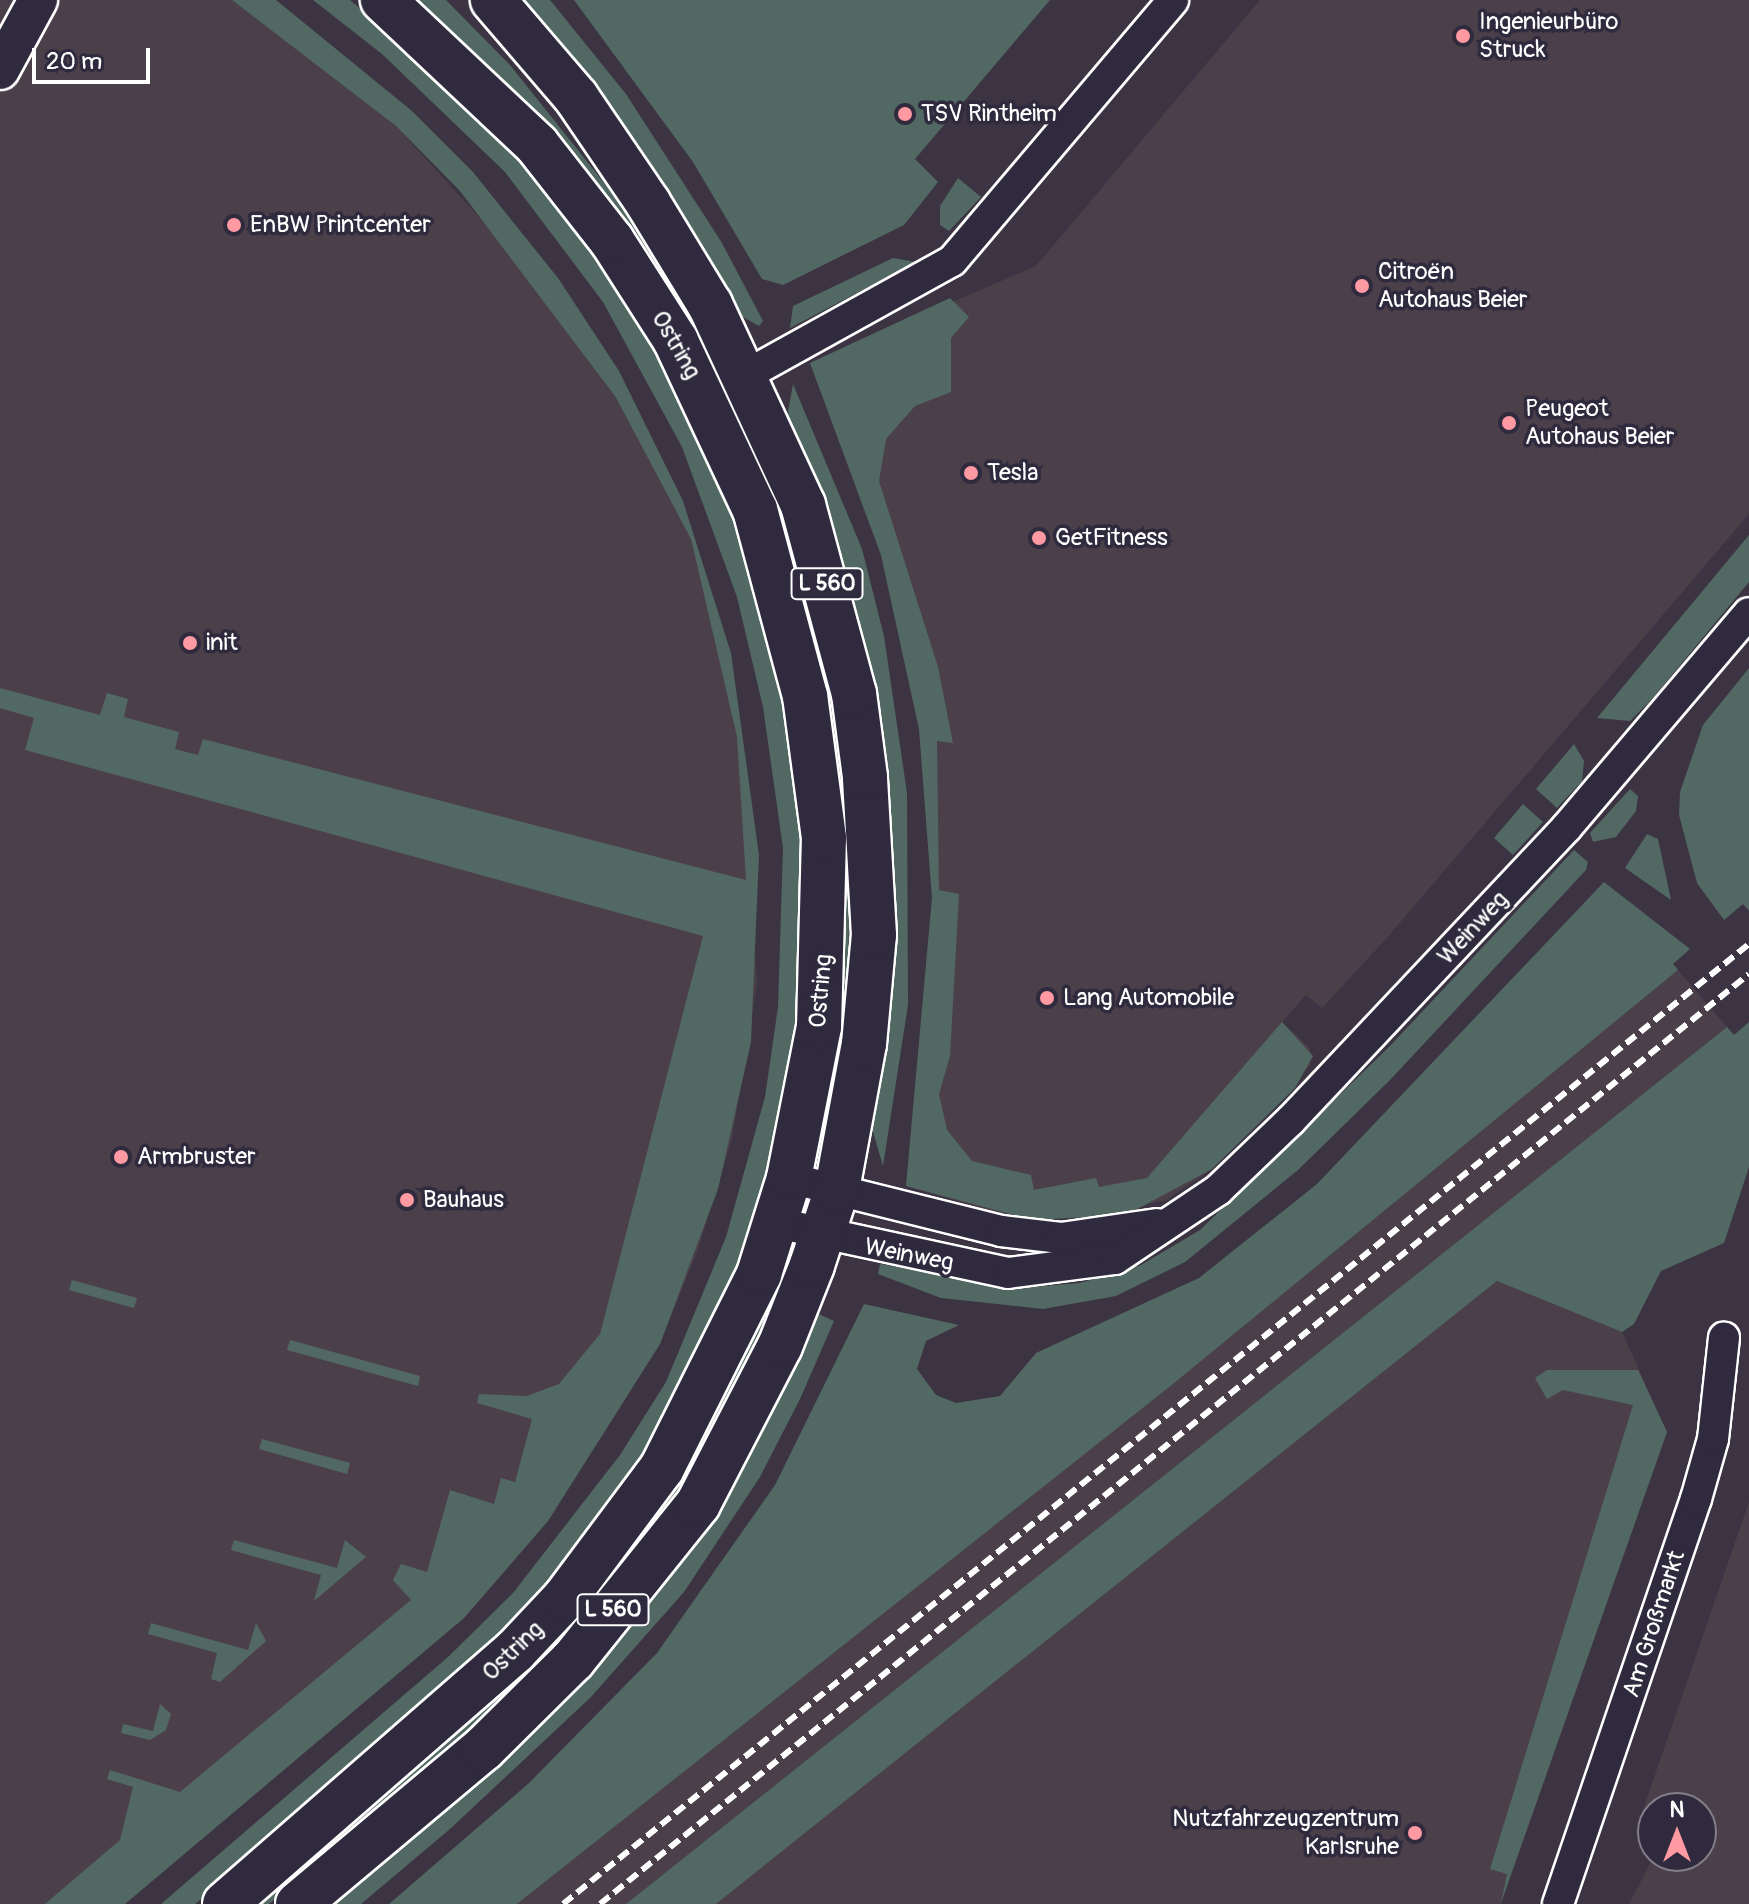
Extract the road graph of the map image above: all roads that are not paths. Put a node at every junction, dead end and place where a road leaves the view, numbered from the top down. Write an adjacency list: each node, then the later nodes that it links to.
1 (38, 0): 5 (street)
2 (383, 0): 8 (main road, Ostring / L 560)
3 (493, 0): 6 (main road, Ostring / L 560)
4 (1173, 0): 6 (street)
5 (0, 70)
6 (746, 375): 9 (main road, Ostring / L 560)
7 (1749, 613): 10 (street, Weinweg)
8 (789, 1178): 9 (street, Weinweg); 11 (main road, Ostring / L 560)
9 (837, 1189): 10 (street, Weinweg); 12 (main road, Ostring / L 560)
10 (1175, 1221): 12 (street, Weinweg)
11 (777, 1223): 12 (street, Weinweg); 14 (main road, Ostring / L 560)
12 (822, 1235): 15 (main road, Ostring / L 560)
13 (1724, 1338): 16 (street, Am Großmarkt)
14 (225, 1904)
15 (298, 1904)
16 (1558, 1904)

